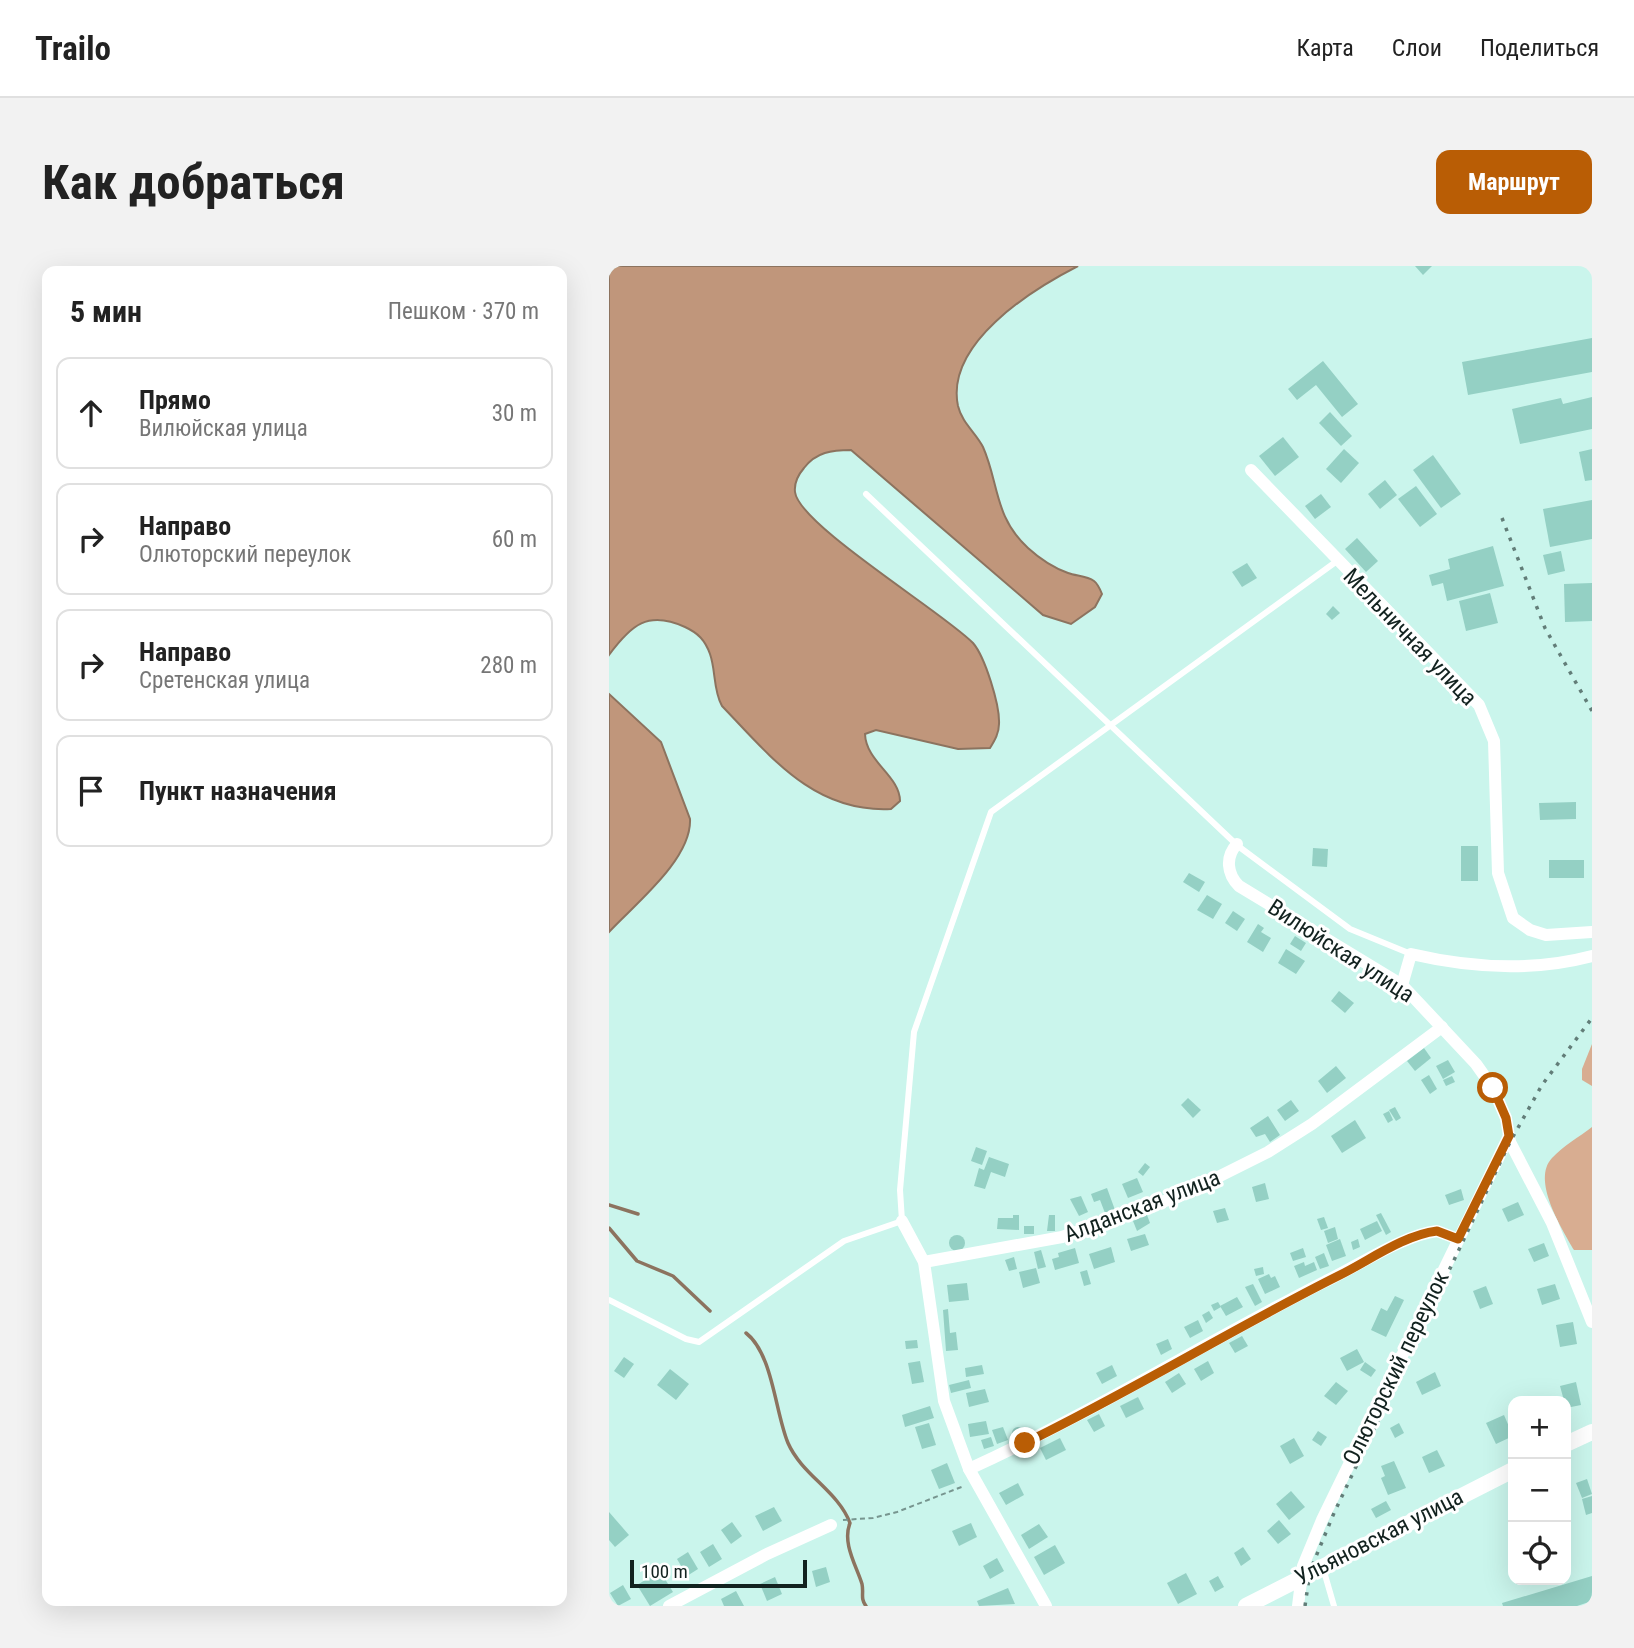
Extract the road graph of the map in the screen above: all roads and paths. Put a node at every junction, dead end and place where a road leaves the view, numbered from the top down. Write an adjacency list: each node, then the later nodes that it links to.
1 (1251, 470): 3 (street, Мельничная улица)
2 (866, 494): 4 (lane)
3 (1337, 561): 4 (lane); 6 (street, Мельничная улица)
4 (1111, 725): 5 (lane); 12 (lane)
5 (1237, 844): 7 (lane); 9 (street, Вилюйская улица)
6 (1592, 932)
7 (1411, 954): 8 (street); 9 (street)
8 (1592, 956)
9 (1402, 985): 10 (street, Вилюйская улица)
10 (1441, 1027): 11 (street, Вилюйская улица); 14 (street, Алданская улица)
11 (1509, 1136): 13 (street, Олюторский переулок); 16 (street, Вилюйская улица)
12 (902, 1221): 14 (street); 15 (lane)
13 (1458, 1239): 19 (street); 25 (street, Олюторский переулок)
14 (924, 1262): 19 (street)
15 (609, 1300)
16 (1592, 1322)
17 (1592, 1432): 18 (street)
18 (1571, 1442)
19 (969, 1469): 21 (street)
20 (1508, 1472): 24 (street, Ульяновская улица)
21 (975, 1482): 22 (path); 27 (street)
22 (843, 1520)
23 (831, 1525): 26 (street)
24 (1322, 1565): 25 (street, Ульяновская улица); 30 (lane)
25 (1301, 1576): 28 (street, Ульяновская улица); 29 (street, Олюторский переулок)
26 (669, 1606)
27 (1045, 1606)
28 (1246, 1606)
29 (1298, 1606)
30 (1334, 1606)

